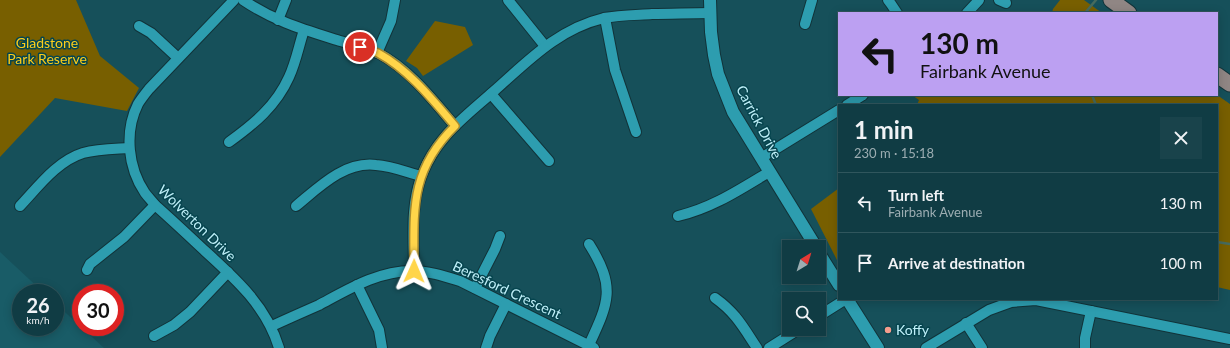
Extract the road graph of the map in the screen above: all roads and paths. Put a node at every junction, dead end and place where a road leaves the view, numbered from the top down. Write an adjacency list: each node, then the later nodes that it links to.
1 (234, 0): 20 (street, Wolverton Drive)
2 (243, 0): 14 (street)
3 (286, 0): 14 (street)
4 (395, 0): 19 (street)
5 (508, 0): 18 (street)
6 (710, 0): 12 (street, Carrick Drive)
7 (812, 0): 15 (street)
8 (888, 0): 10 (street)
9 (979, 0): 11 (street)
10 (896, 12)
11 (968, 12)
12 (710, 13): 13 (street); 31 (street, Carrick Drive)
13 (605, 18): 18 (street); 28 (street)
14 (278, 20): 17 (street)
15 (806, 24)
16 (139, 26): 20 (street)
17 (304, 30): 19 (street); 29 (street)
18 (545, 46): 23 (street)
19 (377, 53): 27 (street)
20 (178, 58): 30 (street, Wolverton Drive)
21 (1218, 76): 22 (main road)
22 (1230, 84)
23 (491, 94): 27 (street); 32 (street)
24 (861, 96): 25 (street)
25 (849, 104)
26 (838, 111): 31 (street)
27 (455, 126): 34 (street)
28 (636, 132)
29 (229, 142)
30 (129, 148): 35 (street, Wolverton Drive); 36 (street)
31 (761, 158): 33 (street, Carrick Drive)
32 (549, 161)
33 (769, 172): 38 (street); 40 (street, Carrick Drive)
34 (421, 176): 37 (street); 44 (street)
35 (156, 205): 43 (street); 45 (street, Wolverton Drive)
36 (20, 206)
37 (296, 206)
38 (678, 216)
39 (500, 236): 48 (street)
40 (812, 240)
41 (589, 244): 61 (street)
42 (826, 264): 46 (street)
43 (86, 270)
44 (414, 271): 47 (street, Beresford Crescent); 48 (street, Beresford Crescent)
45 (228, 272): 56 (street, Wolverton Drive); 57 (street)
46 (838, 283)
47 (358, 285): 56 (street, Beresford Crescent); 63 (street)
48 (475, 288): 52 (street, Beresford Crescent)
49 (715, 298): 65 (street)
50 (845, 300): 54 (street)
51 (848, 300): 66 (street)
52 (506, 304): 61 (street, Beresford Crescent); 64 (street)
53 (1091, 311): 55 (street); 59 (street); 69 (street)
54 (826, 312)
55 (966, 323): 67 (street); 68 (street)
56 (272, 326): 62 (street, Wolverton Drive)
57 (154, 336)
58 (789, 336): 60 (street)
59 (1227, 342)
60 (775, 346)
61 (591, 347)
62 (279, 348)
63 (382, 348)
64 (486, 348)
65 (757, 348)
66 (878, 348)
67 (926, 348)
68 (982, 348)
69 (1085, 348)

